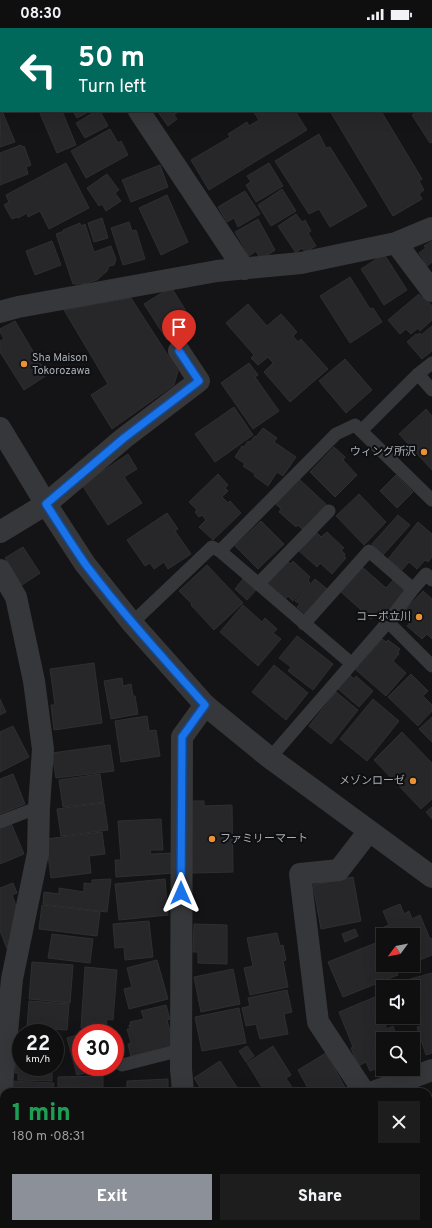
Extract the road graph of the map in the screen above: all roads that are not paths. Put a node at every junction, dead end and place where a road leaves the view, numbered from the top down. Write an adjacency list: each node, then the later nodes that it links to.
1 (140, 112): 4 (street)
2 (432, 228): 3 (street)
3 (396, 243): 4 (street); 5 (street)
4 (244, 268): 6 (street)
5 (432, 291)
6 (0, 312)
7 (179, 351): 14 (street)
8 (432, 363): 9 (lane)
9 (418, 374): 10 (lane); 12 (lane)
10 (432, 390)
11 (0, 428): 14 (street)
12 (361, 431): 13 (lane); 17 (lane)
13 (432, 500)
14 (46, 504): 16 (street); 23 (street)
15 (329, 511): 20 (lane)
16 (0, 532)
17 (220, 551): 20 (lane); 23 (lane)
18 (0, 570): 29 (street)
19 (432, 580): 21 (lane)
20 (258, 584): 24 (lane)
21 (413, 589): 22 (lane); 24 (lane)
22 (388, 622): 25 (lane); 26 (lane)
23 (132, 623): 27 (street)
24 (304, 624): 25 (lane)
25 (352, 664): 28 (lane)
26 (432, 666)
27 (205, 705): 28 (street); 34 (street)
28 (270, 758): 31 (street)
29 (39, 807): 30 (lane); 33 (street)
30 (0, 822)
31 (369, 831): 32 (street); 39 (street)
32 (432, 877)
33 (5, 968): 37 (street)
34 (181, 1050): 35 (lane); 38 (street)
35 (124, 1064)
36 (432, 1070): 40 (street)
37 (1, 1088)
38 (183, 1088)
39 (361, 1088)
40 (384, 1088)

